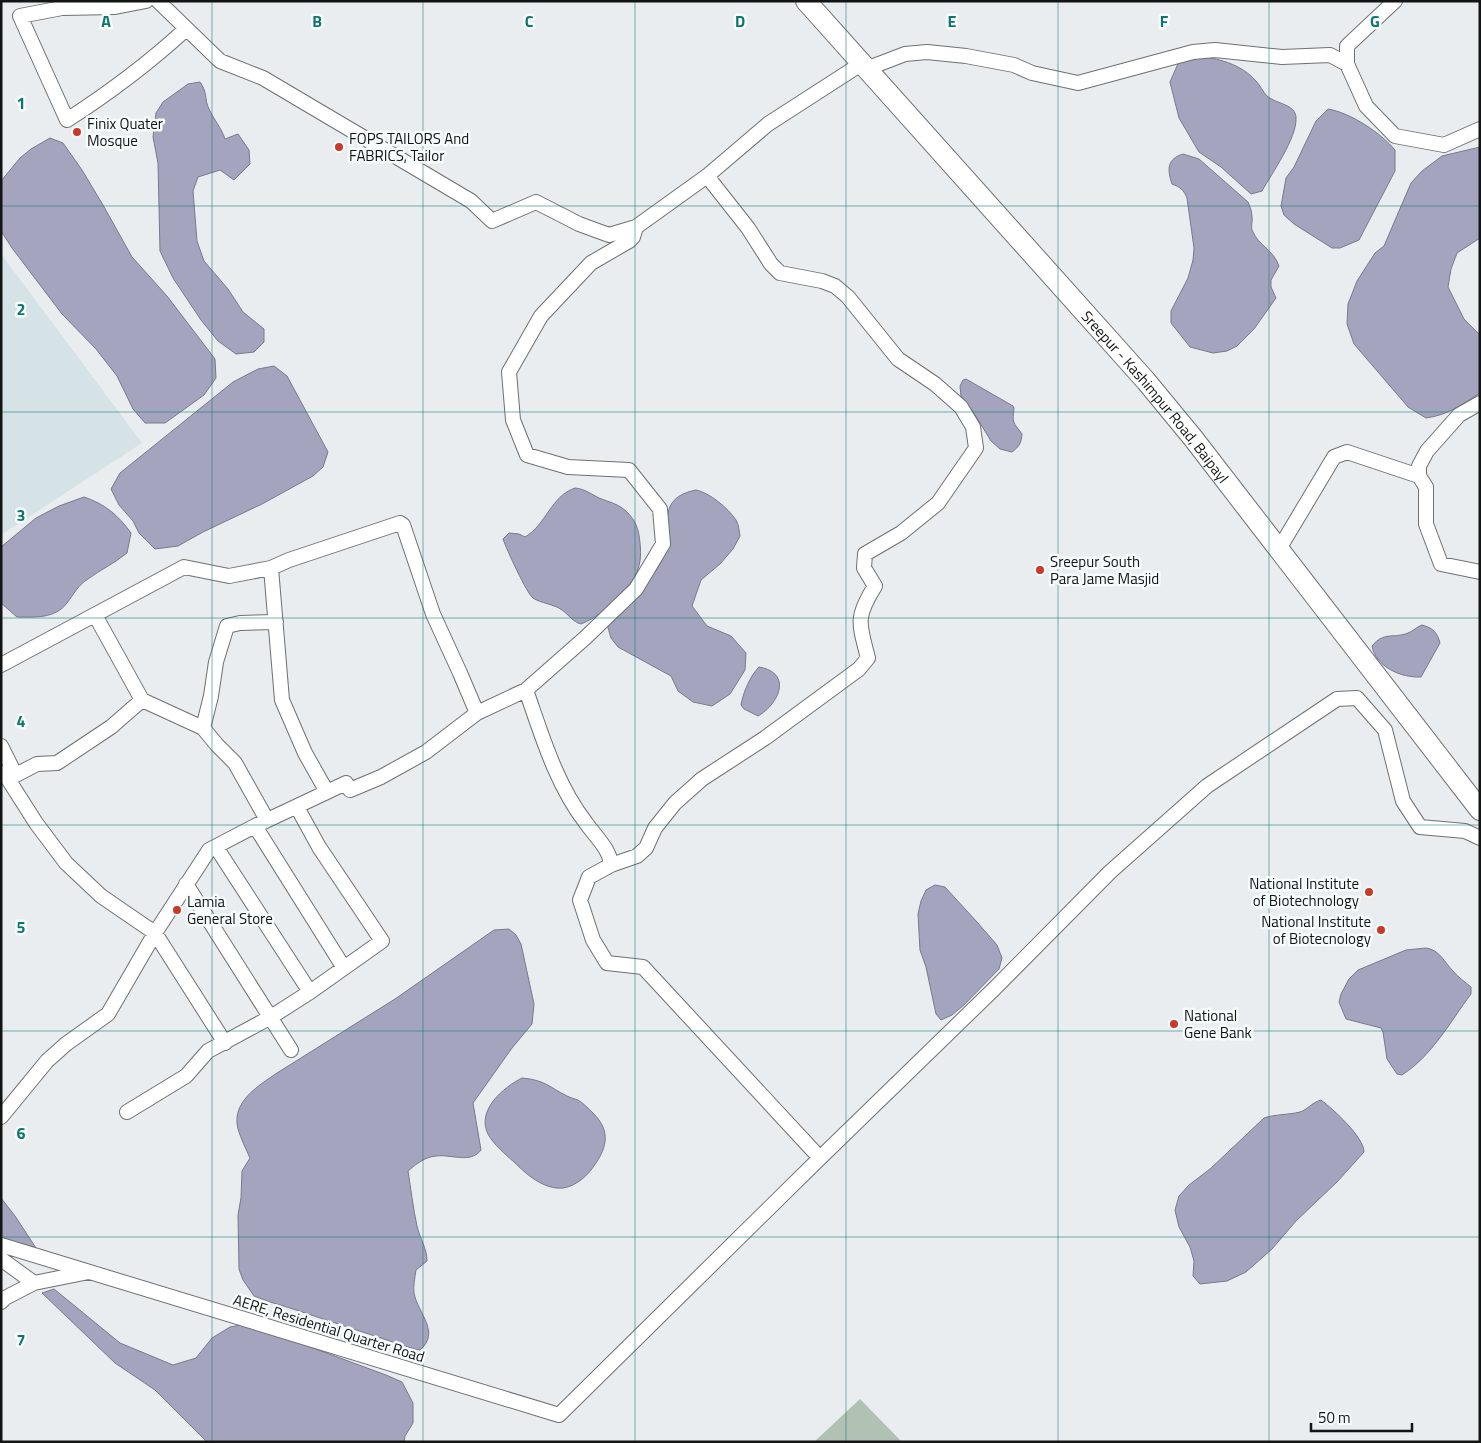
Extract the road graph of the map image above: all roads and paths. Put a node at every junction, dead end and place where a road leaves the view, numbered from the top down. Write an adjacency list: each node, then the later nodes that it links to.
1 (146, 1): 5 (street)
2 (158, 1): 5 (street)
3 (806, 1): 7 (street, Sreepur - Kashimpur Road, Baipayl)
4 (1395, 1): 6 (street)
5 (186, 29): 10 (street)
6 (1346, 64): 7 (street); 8 (street)
7 (863, 66): 9 (street); 13 (street, Sreepur - Kashimpur Road, Baipayl)
8 (1480, 129)
9 (707, 176): 10 (street); 31 (street)
10 (636, 227): 19 (street)
11 (1480, 403): 12 (street)
12 (1419, 476): 13 (street); 15 (street)
13 (1279, 549): 27 (street, Sreepur - Kashimpur Road, Baipayl)
14 (271, 568): 16 (street); 17 (street); 21 (street)
15 (1480, 572)
16 (95, 616): 18 (street); 20 (street)
17 (276, 622): 22 (street); 25 (street)
18 (1, 665)
19 (526, 690): 21 (street); 31 (street)
20 (142, 700): 22 (street); 24 (street)
21 (477, 713): 25 (street)
22 (204, 728): 28 (street)
23 (1, 746): 24 (street)
24 (8, 779): 33 (street)
25 (327, 792): 26 (street)
26 (297, 807): 28 (street); 34 (street)
27 (1480, 810)
28 (261, 823): 30 (street); 34 (street)
29 (1480, 838): 41 (street)
30 (216, 847): 32 (street); 35 (street)
31 (611, 865): 41 (street)
32 (186, 884): 33 (street); 36 (street)
33 (155, 933): 37 (street); 40 (street)
34 (344, 968): 35 (street)
35 (310, 992): 36 (street)
36 (271, 1017): 37 (street); 38 (street)
37 (225, 1043): 39 (street)
38 (291, 1050)
39 (127, 1112)
40 (1, 1117)
41 (820, 1158): 44 (street, AERE, Residential Quarter Road)
42 (1, 1245): 44 (street, AERE, Residential Quarter Road)
43 (1, 1259): 45 (street)
44 (90, 1272): 45 (street, AERE, Residential Quarter Road)
45 (34, 1283): 46 (street, AERE, Residential Quarter Road)
46 (1, 1302)

